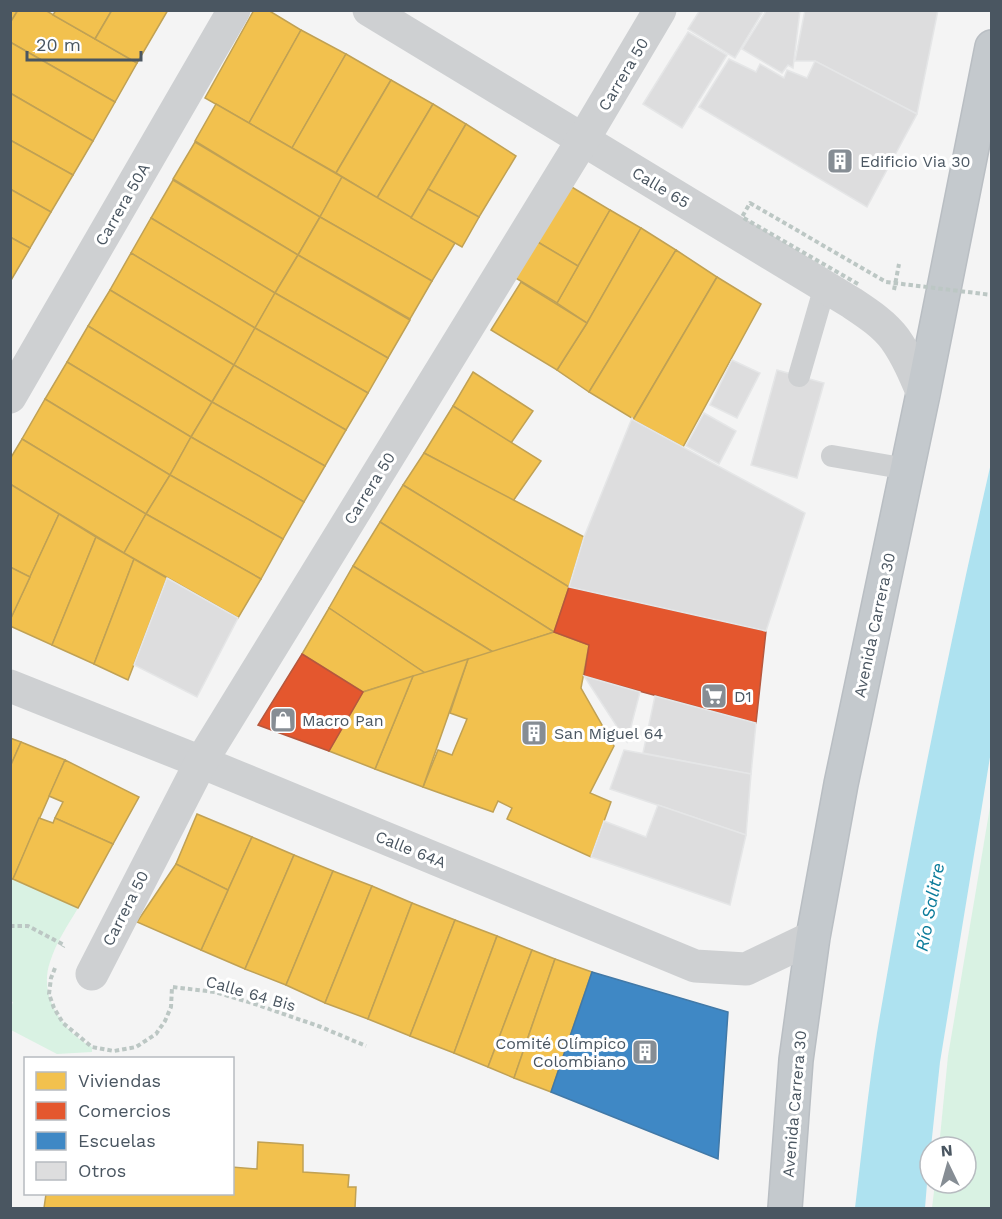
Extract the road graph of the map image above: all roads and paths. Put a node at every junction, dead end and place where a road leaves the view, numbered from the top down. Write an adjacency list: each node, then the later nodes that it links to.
1 (234, 10): 13 (street, Carrera 50A)
2 (369, 10): 5 (street, Calle 65)
3 (660, 10): 5 (street, Carrera 50)
4 (992, 46): 12 (highway, Avenida Carrera 30)
5 (583, 139): 8 (street, Calle 65); 17 (street, Carrera 50)
6 (899, 264): 10 (path)
7 (858, 284): 9 (path, bridge)
8 (825, 286): 11 (lane); 12 (street, Calle 65)
9 (992, 295)
10 (893, 296)
11 (799, 376)
12 (923, 394): 15 (highway, Avenida Carrera 30)
13 (10, 397)
14 (832, 456): 15 (lane)
15 (907, 469): 19 (highway, Avenida Carrera 30)
16 (10, 686): 17 (street, Calle 64A)
17 (201, 762): 19 (street, Calle 64A); 22 (street, Carrera 50)
18 (10, 926): 20 (path)
19 (813, 937): 24 (highway, Avenida Carrera 30)
20 (60, 956)
21 (55, 967): 23 (path, Calle 64 Bis)
22 (92, 974)
23 (366, 1046)
24 (785, 1209)

